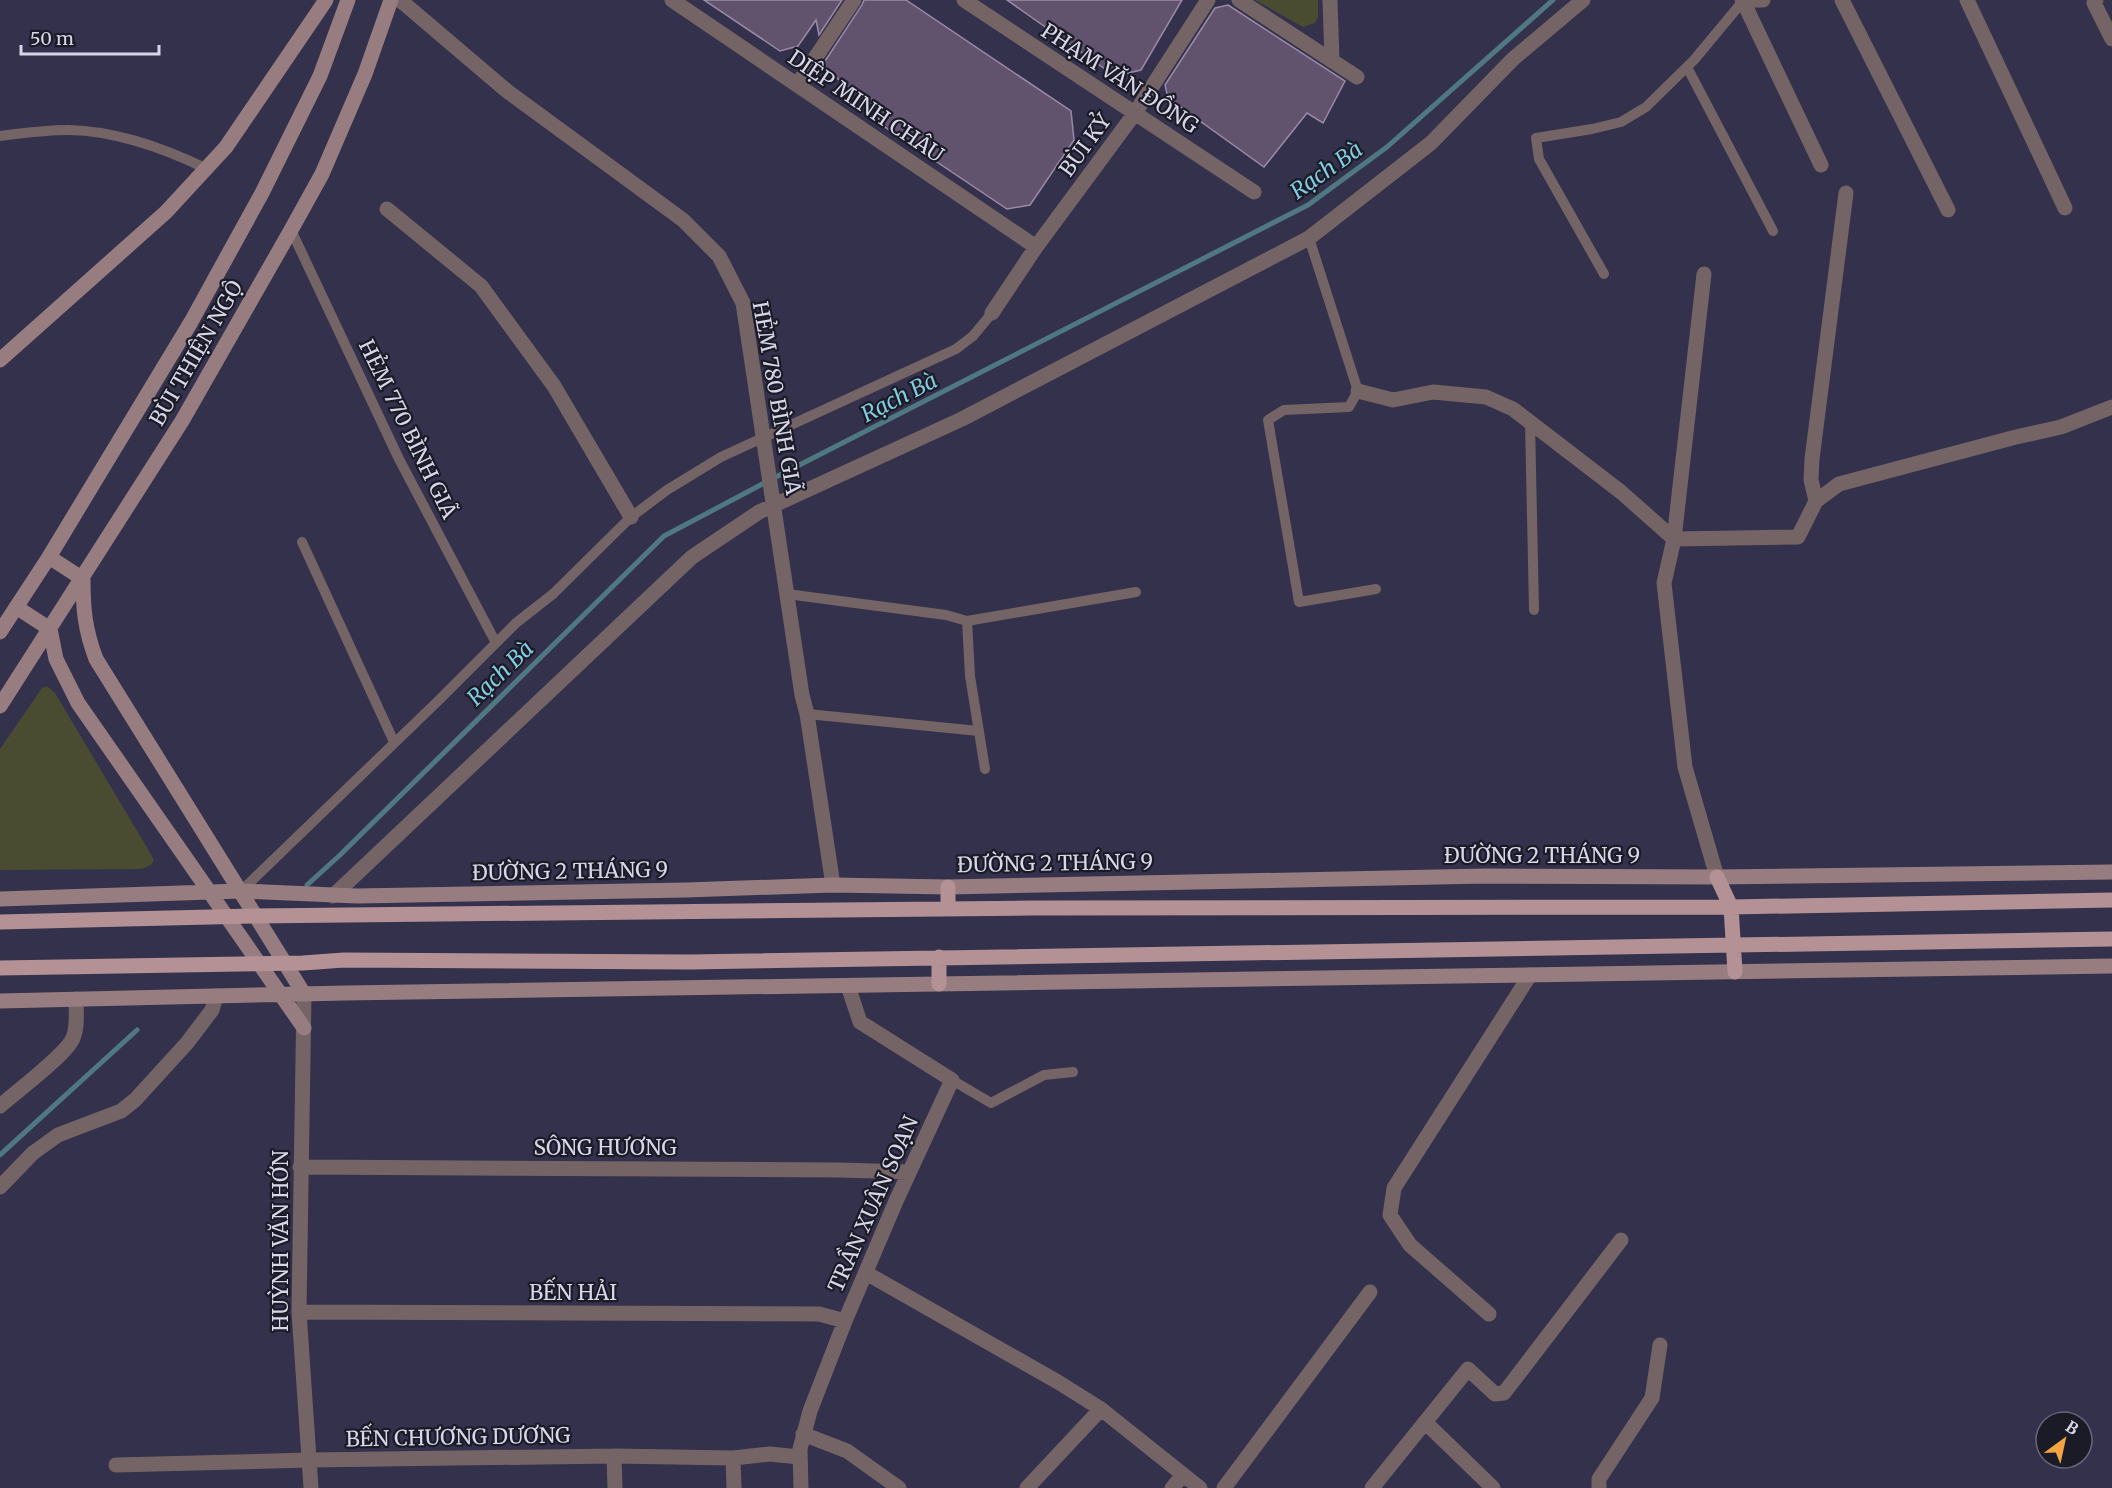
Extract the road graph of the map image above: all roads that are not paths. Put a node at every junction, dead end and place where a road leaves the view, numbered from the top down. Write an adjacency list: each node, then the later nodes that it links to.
1 (326, 0): 25 (main road)
2 (348, 0): 48 (main road, BÙI THIỆN NGỘ)
3 (391, 0): 31 (main road, BÙI THIỆN NGỘ)
4 (400, 0): 42 (street, HẺM 780 BÌNH GIÃ)
5 (672, 0): 21 (street, DIỆP MINH CHÂU)
6 (854, 0): 21 (street)
7 (964, 0): 22 (street, PHẠM VĂN ĐỒNG)
8 (1208, 0): 22 (street, BÙI KỶ)
9 (1239, 0): 18 (street)
10 (1330, 0): 18 (street)
11 (1583, 0): 33 (street)
12 (1742, 0): 13 (street); 19 (lane); 24 (street)
13 (1763, 0)
14 (1842, 0): 30 (street)
15 (1966, 0): 28 (street)
16 (2096, 0): 17 (street)
17 (2112, 39)
18 (1332, 61): 20 (street)
19 (1686, 67): 32 (lane); 35 (lane)
20 (1357, 77)
21 (797, 85): 34 (street, DIỆP MINH CHÂU)
22 (1135, 113): 26 (street, PHẠM VĂN ĐỒNG); 34 (street, BÙI KỶ)
23 (0, 136): 25 (lane)
24 (1821, 165)
25 (207, 169): 38 (main road)
26 (1254, 192)
27 (1846, 193): 43 (street)
28 (2066, 208)
29 (387, 209): 45 (street)
30 (1948, 210)
31 (291, 230): 49 (main road, BÙI THIỆN NGỘ); 58 (lane, HẺM 770 BÌNH GIÃ)
32 (1773, 231)
33 (1309, 238): 39 (lane); 44 (street)
34 (1036, 247): 37 (street, BÙI KỶ)
35 (1604, 274)
36 (1704, 274): 46 (street)
37 (992, 313): 42 (lane)
38 (0, 360)
39 (1358, 391): 41 (street); 50 (lane)
40 (2112, 407): 43 (street)
41 (1530, 422): 46 (street); 54 (lane)
42 (764, 438): 44 (street, HẺM 780 BÌNH GIÃ); 45 (lane)
43 (1816, 501): 46 (street)
44 (774, 505): 52 (street, HẺM 780 BÌNH GIÃ); 70 (street)
45 (631, 517): 58 (lane)
46 (1674, 539): 65 (street)
47 (302, 542): 62 (lane)
48 (49, 557): 49 (main road); 53 (main road, BÙI THIỆN NGỘ)
49 (83, 579): 56 (main road, BÙI THIỆN NGỘ); 68 (main road)
50 (1376, 589)
51 (1136, 592): 55 (lane)
52 (787, 594): 55 (lane); 60 (street, HẺM 780 BÌNH GIÃ)
53 (16, 607): 56 (main road); 57 (main road, BÙI THIỆN NGỘ)
54 (1534, 610)
55 (967, 621): 61 (lane)
56 (50, 629): 59 (main road, BÙI THIỆN NGỘ); 69 (main road)
57 (0, 632)
58 (496, 643): 62 (lane)
59 (0, 706)
60 (807, 714): 61 (lane); 66 (street, HẺM 780 BÌNH GIÃ)
61 (979, 731): 63 (lane)
62 (394, 742): 68 (lane)
63 (985, 769)
64 (2112, 872): 65 (main road, ĐƯỜNG 2 THÁNG 9)
65 (1717, 877): 67 (main road, ĐƯỜNG 2 THÁNG 9); 73 (main road)
66 (833, 885): 67 (main road, ĐƯỜNG 2 THÁNG 9); 70 (main road, ĐƯỜNG 2 THÁNG 9)
67 (948, 887): 74 (main road)
68 (241, 891): 69 (main road, ĐƯỜNG 2 THÁNG 9); 70 (main road, ĐƯỜNG 2 THÁNG 9); 75 (main road)
69 (211, 893): 71 (main road, ĐƯỜNG 2 THÁNG 9); 76 (main road)
70 (333, 896)
71 (0, 899)
72 (2112, 900): 73 (main road, ĐƯỜNG 2 THÁNG 9)
73 (1731, 907): 74 (main road, ĐƯỜNG 2 THÁNG 9); 79 (main road)
74 (948, 909): 75 (main road, ĐƯỜNG 2 THÁNG 9)
75 (256, 916): 76 (main road, ĐƯỜNG 2 THÁNG 9); 81 (main road)
76 (227, 917): 77 (main road, ĐƯỜNG 2 THÁNG 9); 82 (main road)
77 (0, 922)
78 (2112, 939): 79 (main road)
79 (1733, 945): 80 (main road); 85 (main road)
80 (939, 957): 81 (main road); 87 (main road)
81 (285, 963): 82 (main road); 90 (main road)
82 (260, 964): 84 (main road); 89 (main road)
83 (2112, 966): 85 (main road)
84 (0, 968)
85 (1735, 972): 86 (main road)
86 (1530, 975): 87 (main road); 105 (street)
87 (939, 984): 88 (main road)
88 (848, 986): 90 (main road); 96 (street)
89 (281, 994): 90 (main road); 91 (main road); 94 (main road)
90 (304, 994): 94 (street, HUỲNH VĂN HỚN)
91 (216, 996): 92 (main road); 100 (street)
92 (76, 999): 93 (main road); 97 (street)
93 (0, 1001)
94 (304, 1028): 98 (street, HUỲNH VĂN HỚN)
95 (1073, 1072): 96 (lane)
96 (952, 1080): 99 (street, TRẦN XUÂN SOẠN)
97 (0, 1106)
98 (300, 1167): 99 (street, SÔNG HƯƠNG); 104 (street, HUỲNH VĂN HỚN)
99 (909, 1172): 102 (street, TRẦN XUÂN SOẠN)
100 (0, 1187)
101 (1621, 1240): 109 (street)
102 (866, 1273): 106 (street, TRẦN XUÂN SOẠN); 108 (street)
103 (1370, 1292): 125 (street)
104 (299, 1312): 106 (street, BẾN HẢI); 114 (street, HUỲNH VĂN HỚN)
105 (1489, 1314)
106 (845, 1321): 110 (street, TRẦN XUÂN SOẠN)
107 (1660, 1345): 128 (street)
108 (1101, 1409): 116 (street); 122 (street)
109 (1425, 1422): 126 (street); 127 (street)
110 (803, 1434): 112 (street, TRẦN XUÂN SOẠN); 121 (street)
111 (614, 1456): 113 (street, BẾN CHƯƠNG DƯƠNG); 114 (street, BẾN CHƯƠNG DƯƠNG); 118 (street)
112 (799, 1457): 113 (street, BẾN CHƯƠNG DƯƠNG); 120 (street, TRẦN XUÂN SOẠN)
113 (733, 1458): 119 (street)
114 (310, 1460): 115 (street, BẾN CHƯƠNG DƯƠNG); 117 (street, HUỲNH VĂN HỚN)
115 (116, 1465)
116 (1183, 1475): 123 (street); 124 (street)
117 (311, 1488)
118 (615, 1488)
119 (734, 1488)
120 (801, 1488)
121 (899, 1488)
122 (1027, 1488)
123 (1172, 1488)
124 (1200, 1488)
125 (1224, 1488)
126 (1372, 1488)
127 (1493, 1488)
128 (1599, 1488)

